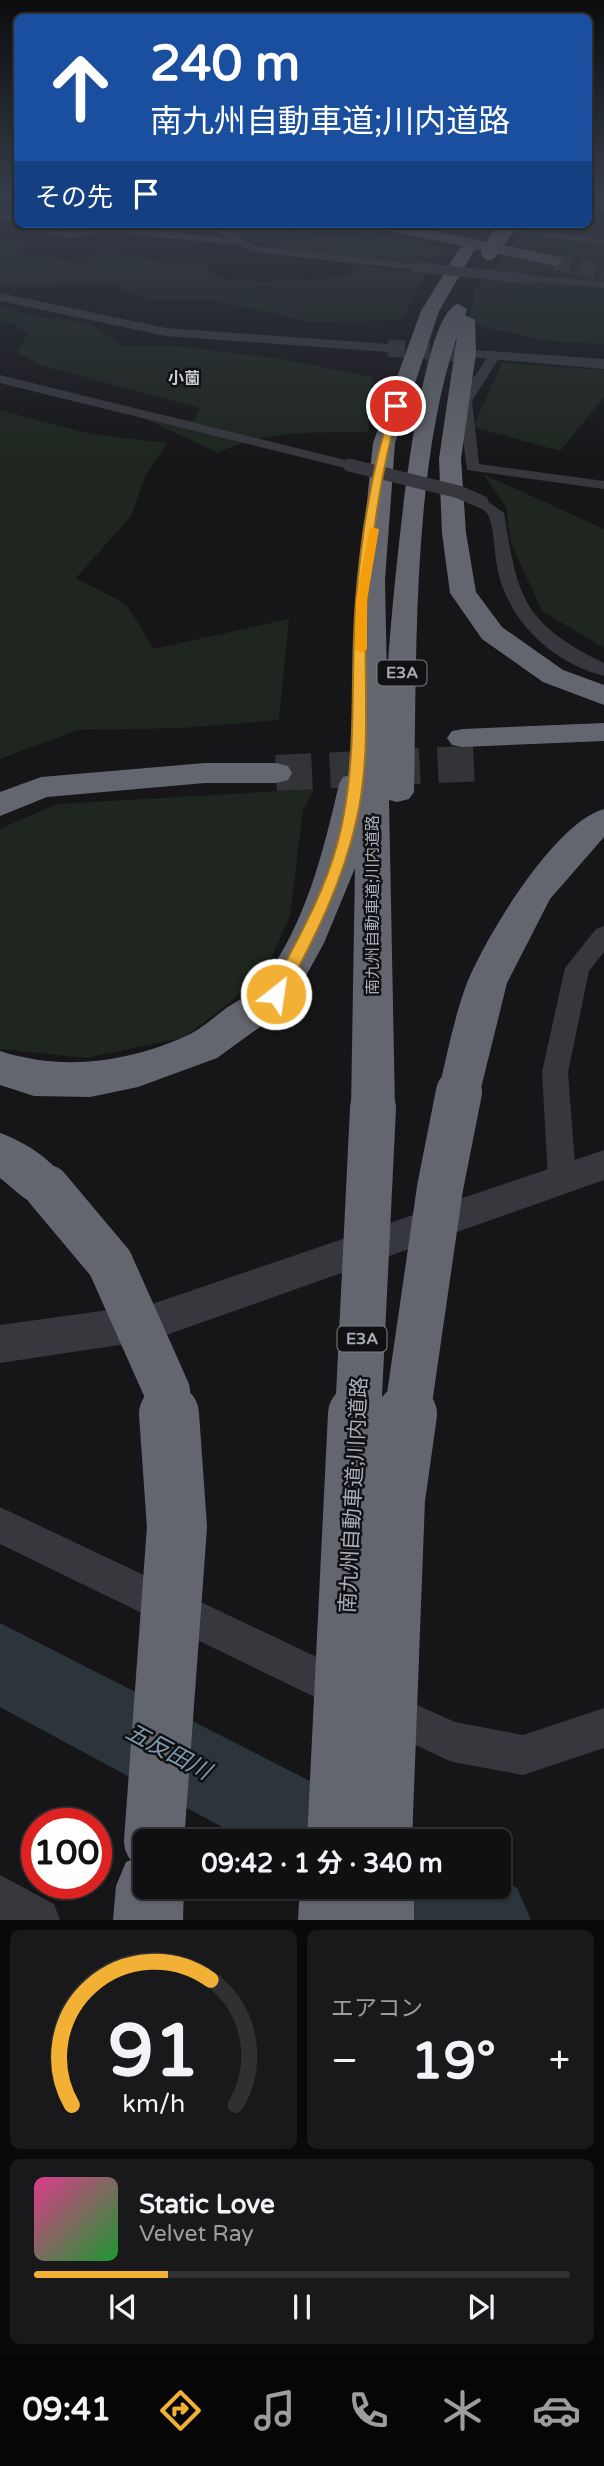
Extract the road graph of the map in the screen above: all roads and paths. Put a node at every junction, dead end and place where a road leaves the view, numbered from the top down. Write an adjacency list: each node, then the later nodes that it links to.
1 (446, 284): 13 (highway, 南九州自動車道;川内道路 / E3A)
2 (469, 284): 5 (highway, 南九州自動車道;川内道路 / E3A)
3 (586, 284): 4 (street, bridge)
4 (604, 285)
5 (466, 293): 15 (highway); 23 (highway, 南九州自動車道;川内道路 / E3A)
6 (0, 297): 7 (street)
7 (388, 348)
8 (474, 354): 9 (street)
9 (495, 355): 10 (street); 12 (street)
10 (604, 364)
11 (0, 379): 14 (street, bridge)
12 (604, 485)
13 (376, 517): 22 (highway); 23 (highway, 南九州自動車道;川内道路 / E3A)
14 (604, 670)
15 (604, 696)
16 (604, 732): 17 (highway)
17 (604, 755)
18 (0, 781): 19 (highway)
19 (0, 805)
20 (604, 820): 32 (highway, bridge)
21 (604, 935): 26 (street)
22 (0, 1068)
23 (373, 1108): 31 (highway, 南九州自動車道;川内道路 / E3A, bridge)
24 (0, 1152): 30 (highway, bridge)
25 (604, 1164): 26 (street)
26 (562, 1178): 27 (street)
27 (0, 1344)
28 (0, 1525): 29 (street)
29 (604, 1728)
30 (155, 1829)
31 (338, 1829)
32 (382, 1829)
33 (149, 1899): 36 (highway)
34 (334, 1899): 37 (highway)
35 (380, 1899): 38 (highway)
36 (148, 1920)
37 (333, 1920)
38 (379, 1920)

